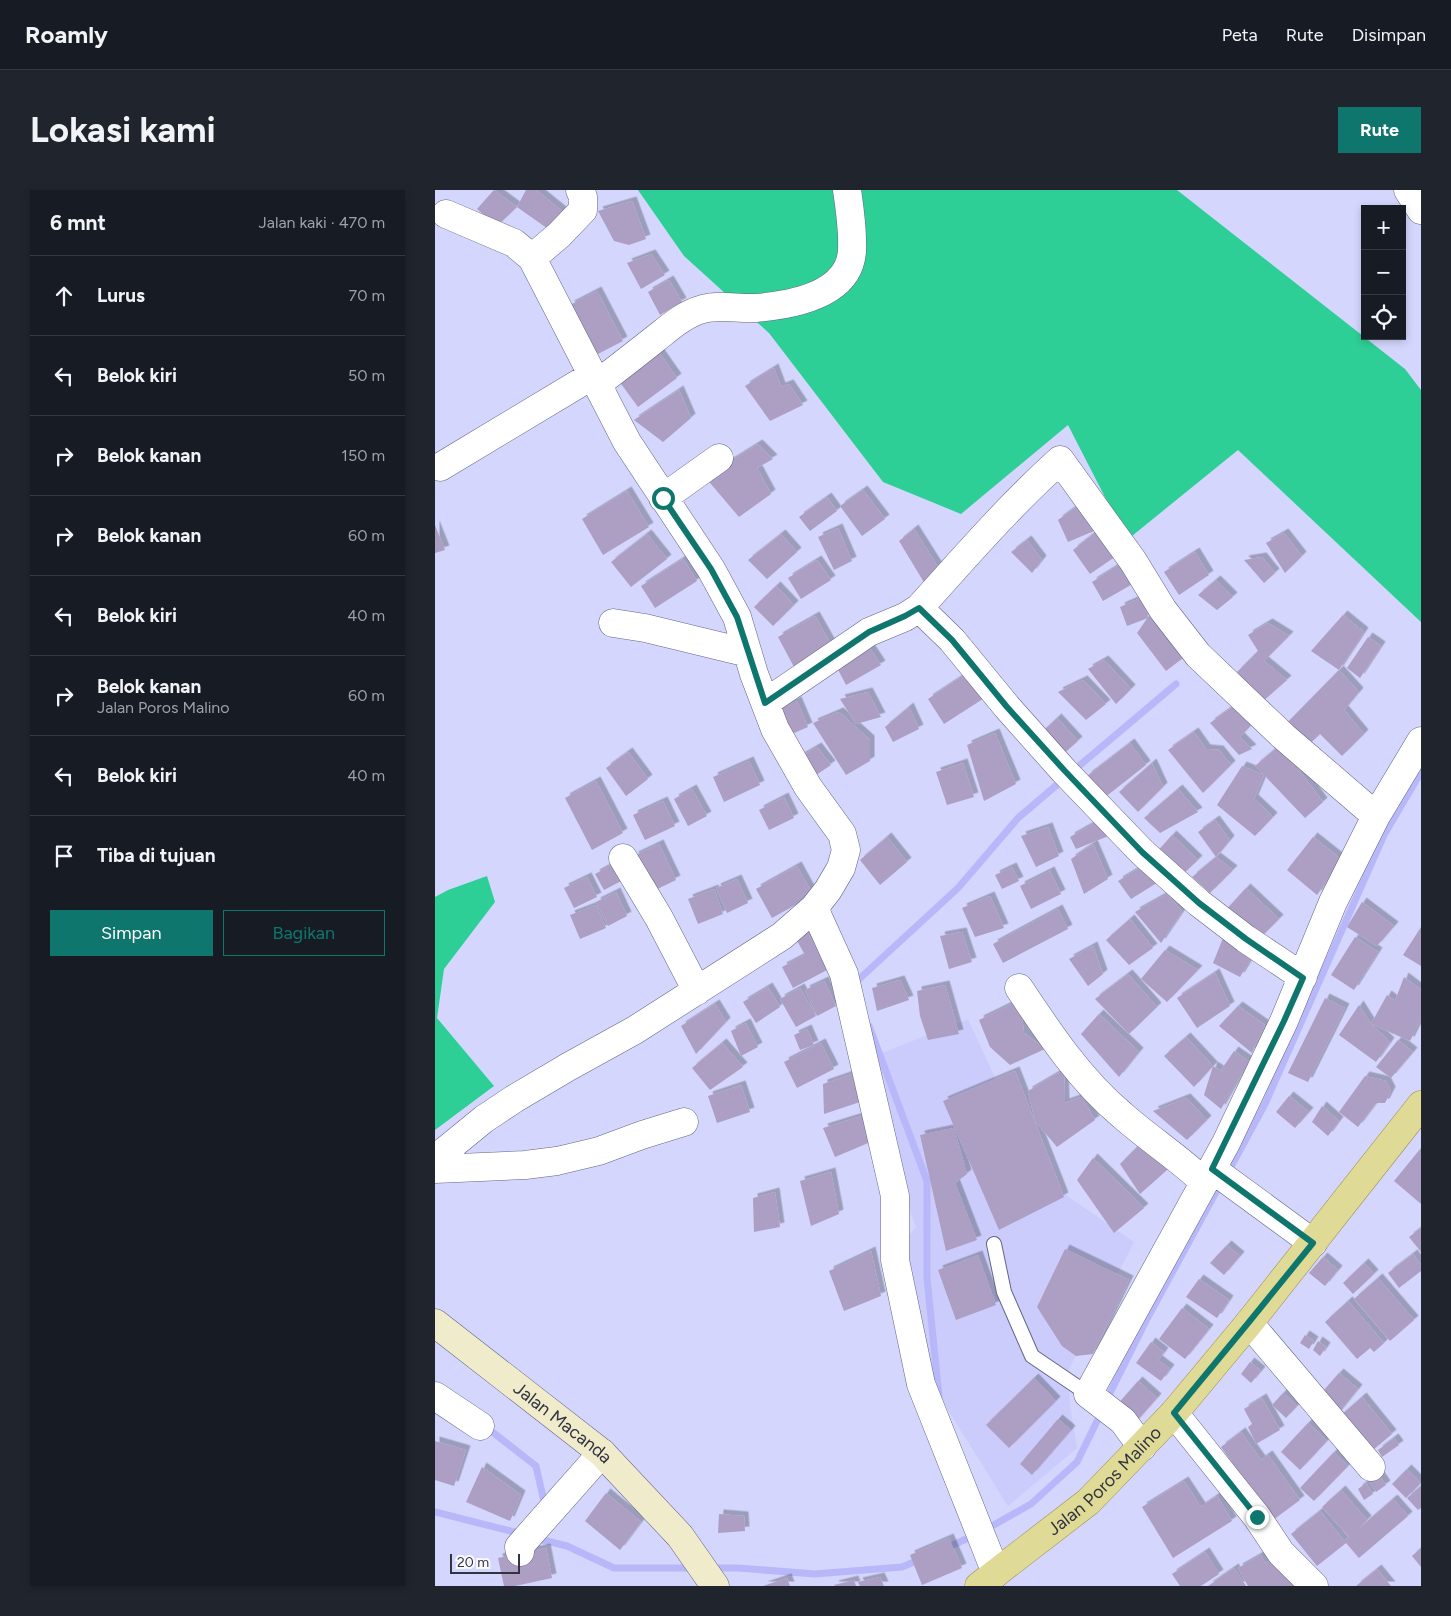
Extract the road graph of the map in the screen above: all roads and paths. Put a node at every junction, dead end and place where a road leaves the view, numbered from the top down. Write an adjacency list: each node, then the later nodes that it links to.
1 (580, 190): 6 (street)
2 (847, 190): 7 (street)
3 (1407, 190): 4 (street)
4 (1421, 210)
5 (445, 214): 6 (street)
6 (532, 258): 7 (street)
7 (595, 379): 9 (street); 10 (street)
8 (719, 458): 10 (street)
9 (440, 467)
10 (663, 498): 13 (street)
11 (919, 608): 14 (street); 16 (street); 19 (street)
12 (613, 623): 13 (street)
13 (748, 653): 14 (street)
14 (765, 703): 18 (street)
15 (1417, 760): 16 (street)
16 (1376, 816): 19 (street)
17 (623, 858): 21 (street)
18 (814, 908): 21 (street); 40 (street)
19 (1303, 978): 26 (street)
20 (1019, 988): 26 (street)
21 (697, 991): 24 (street)
22 (1421, 1105): 27 (main road, Jalan Poros Malino)
23 (685, 1122): 25 (street)
24 (435, 1159)
25 (435, 1169)
26 (1208, 1176): 27 (street); 32 (street)
27 (1313, 1243): 29 (main road, Jalan Poros Malino)
28 (994, 1244): 32 (lane)
29 (1249, 1322): 33 (main road, Jalan Poros Malino); 37 (street)
30 (435, 1323): 36 (street, Jalan Macanda)
31 (435, 1396): 34 (street)
32 (1092, 1397): 35 (street)
33 (1174, 1413): 35 (main road, Jalan Poros Malino); 41 (street)
34 (481, 1426)
35 (1142, 1447): 40 (main road, Jalan Poros Malino)
36 (602, 1453): 38 (street); 39 (street, Jalan Macanda)
37 (1371, 1467)
38 (523, 1546)
39 (711, 1580)
40 (988, 1580)
41 (1314, 1586)

